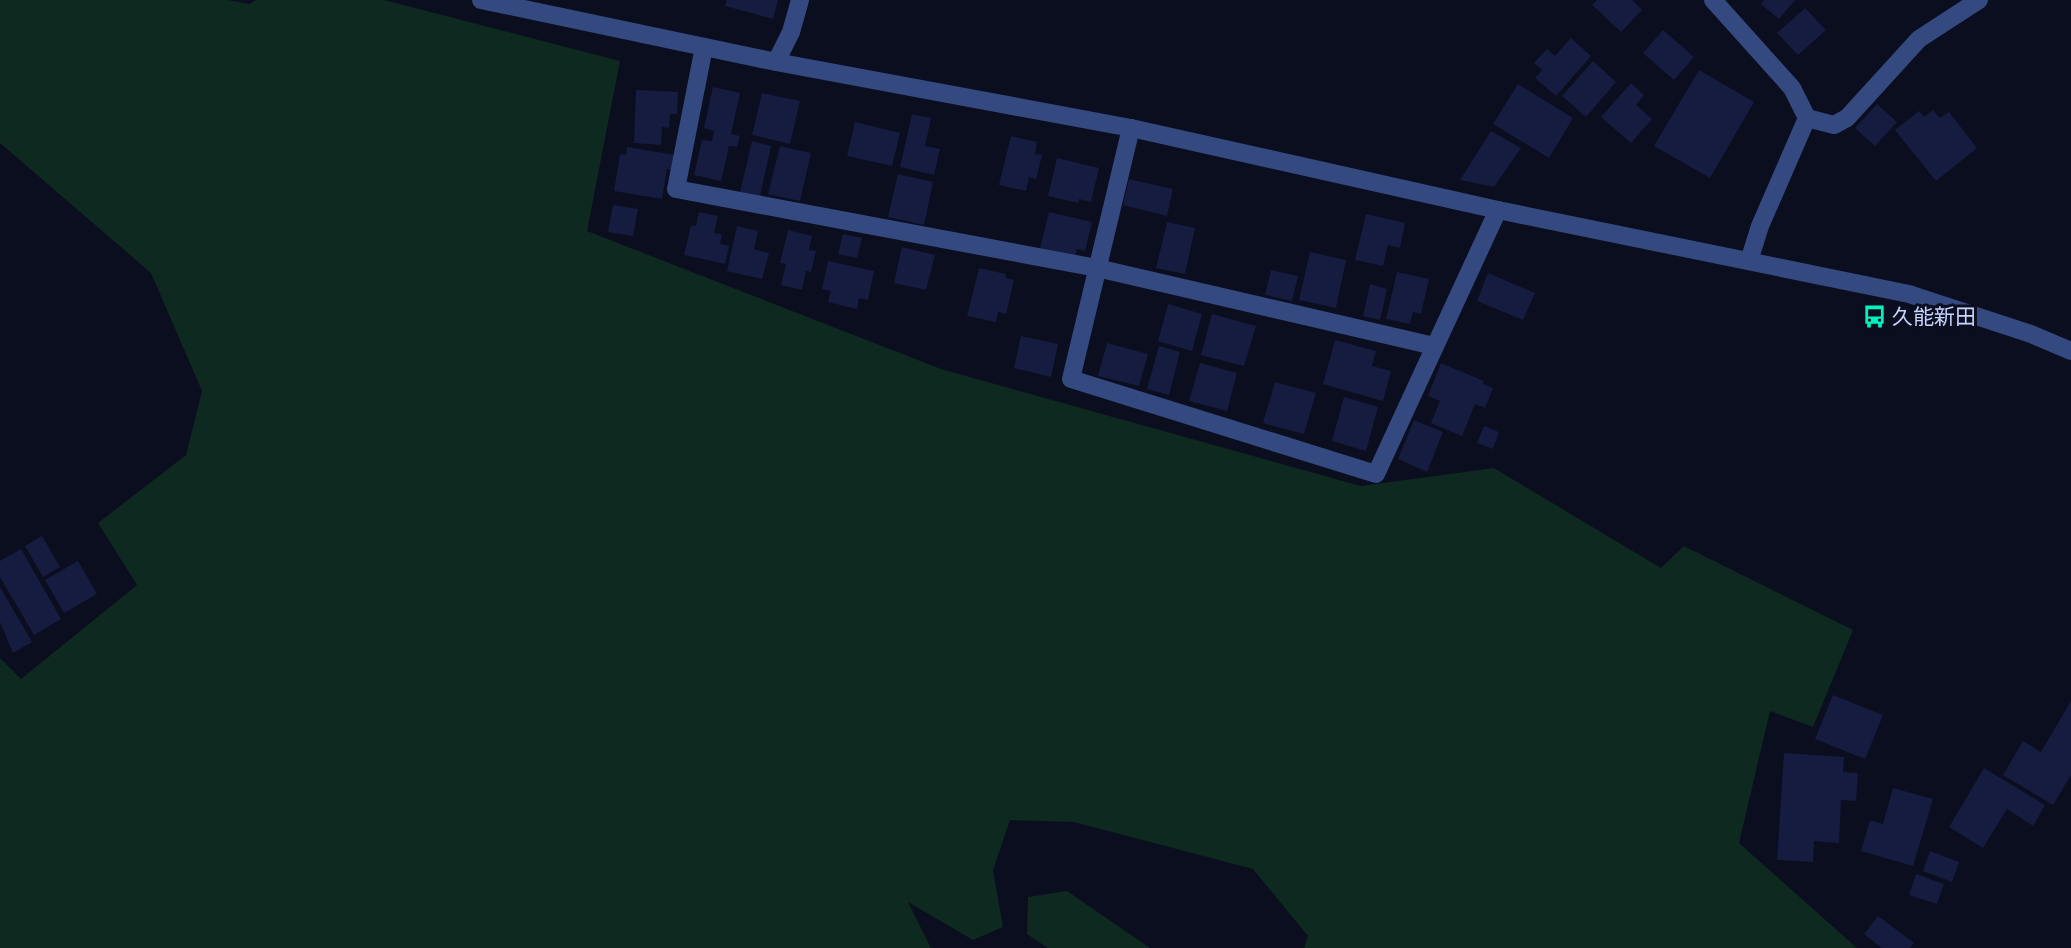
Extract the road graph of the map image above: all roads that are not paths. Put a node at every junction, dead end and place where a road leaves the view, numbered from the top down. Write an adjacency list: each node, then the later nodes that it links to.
1 (800, 0): 6 (street)
2 (1713, 0): 7 (street)
3 (1979, 0): 7 (street)
4 (486, 1): 5 (street)
5 (704, 47): 6 (street); 11 (street)
6 (776, 62): 8 (street)
7 (1807, 118): 10 (street)
8 (1131, 128): 9 (street); 11 (street)
9 (1498, 210): 10 (street); 12 (street)
10 (1749, 261): 13 (street)
11 (1097, 268): 12 (street); 12 (street)
12 (1434, 346)
13 (2071, 351)

